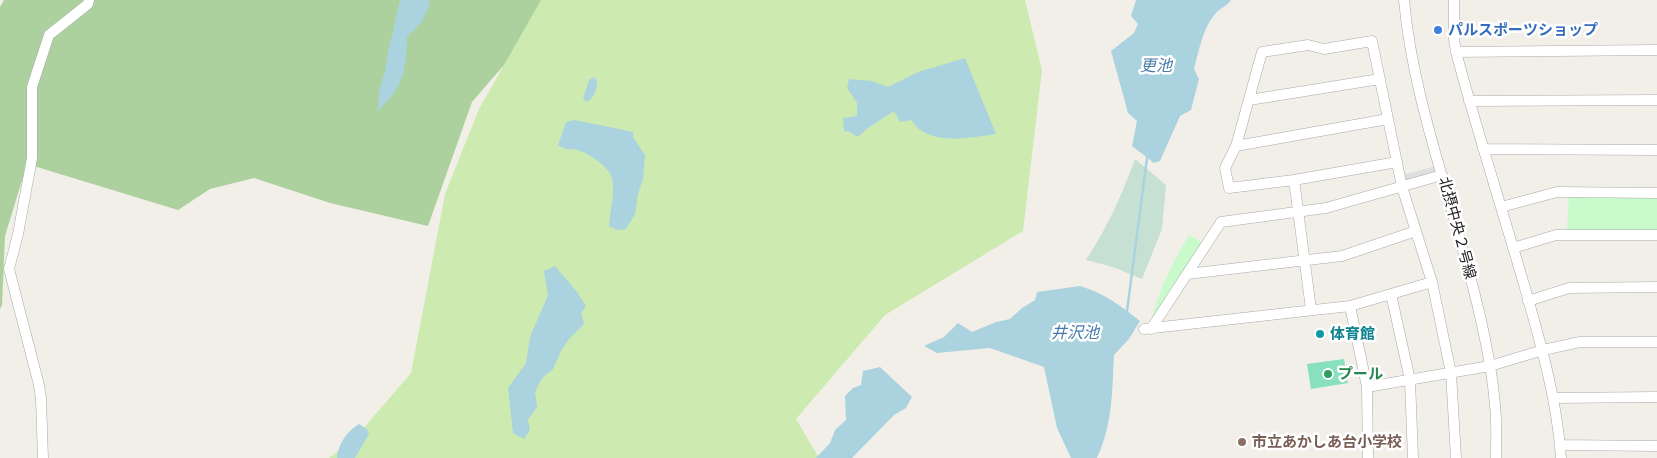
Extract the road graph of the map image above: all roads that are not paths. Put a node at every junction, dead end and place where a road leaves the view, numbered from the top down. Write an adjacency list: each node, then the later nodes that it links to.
1 (89, 0): 42 (street)
2 (1404, 0): 15 (street, 北摂中央２号線)
3 (1454, 0): 5 (street)
4 (1657, 50): 5 (street)
5 (1456, 52): 9 (street)
6 (1380, 79): 7 (street); 7 (street); 10 (street)
7 (1250, 100): 11 (street)
8 (1657, 100): 9 (street)
9 (1469, 101): 12 (street)
10 (1388, 118): 11 (street); 14 (street)
11 (1236, 146): 16 (street)
12 (1483, 150): 13 (street); 19 (street)
13 (1657, 150)
14 (1396, 162): 16 (street); 17 (street)
15 (1442, 175): 17 (street); 34 (street, 北摂中央２号線)
16 (1294, 180): 20 (street)
17 (1402, 187): 20 (street); 21 (street)
18 (1657, 193): 19 (street)
19 (1501, 207): 23 (street)
20 (1298, 211): 24 (street); 25 (street)
21 (1416, 231): 24 (street); 26 (street)
22 (1657, 235): 23 (street)
23 (1513, 248): 29 (street)
24 (1305, 261): 25 (street); 31 (street)
25 (1187, 274): 31 (street)
26 (1432, 282): 28 (street); 35 (street)
27 (1657, 287): 29 (street)
28 (1391, 294): 30 (street); 36 (street)
29 (1528, 301): 33 (street)
30 (1350, 306): 31 (street); 37 (street)
31 (1311, 309)
32 (1657, 342): 33 (street)
33 (1543, 350): 34 (street); 39 (street)
34 (1490, 366): 35 (street); 46 (street, 北摂中央２号線)
35 (1450, 373): 36 (street); 45 (street)
36 (1410, 380): 37 (street); 44 (street)
37 (1367, 387): 43 (street)
38 (1657, 397): 39 (street)
39 (1554, 398): 40 (street)
40 (1560, 445): 41 (street); 47 (street)
41 (1657, 446)
42 (43, 458)
43 (1368, 458)
44 (1413, 458)
45 (1456, 458)
46 (1496, 458)
47 (1560, 458)

